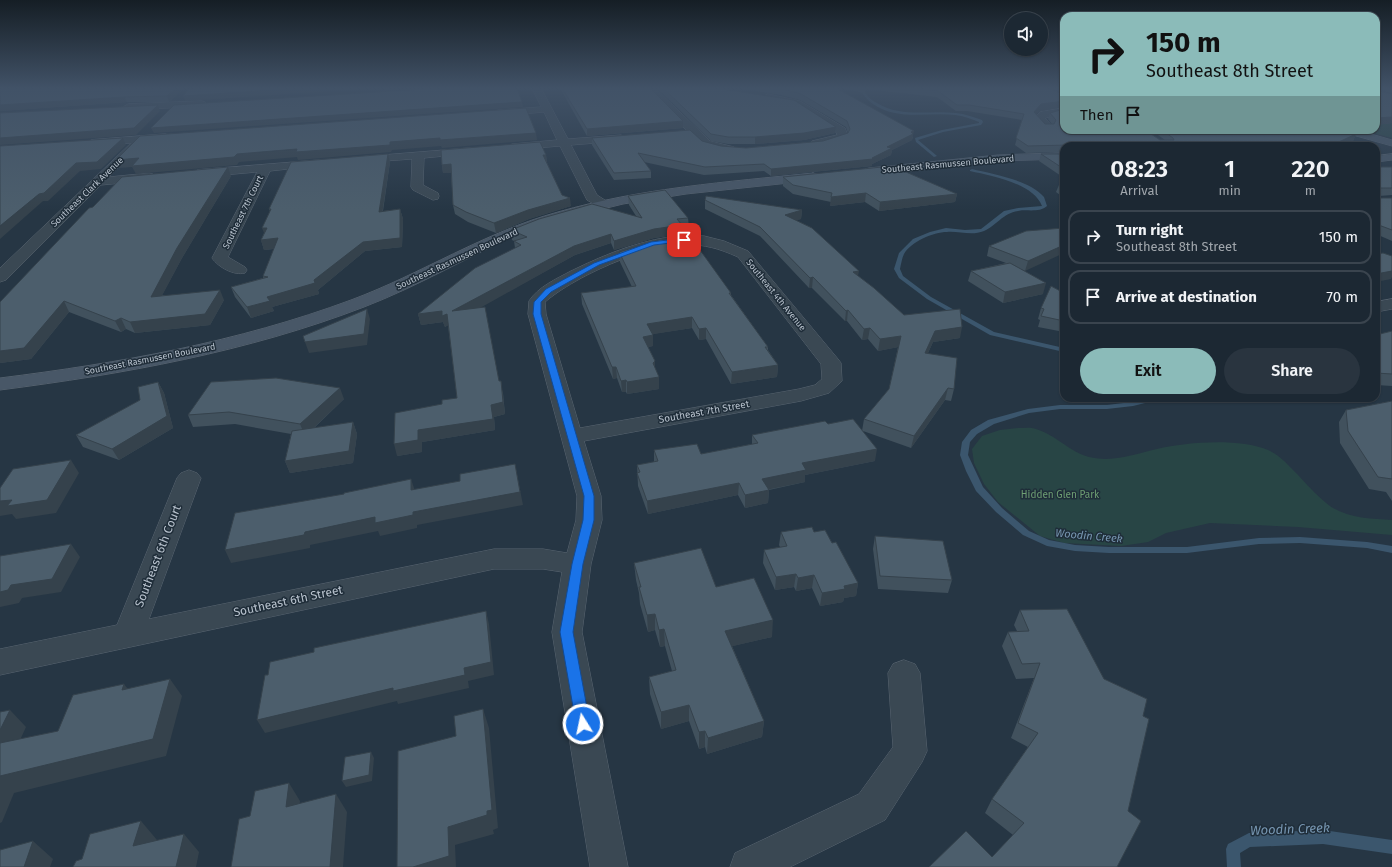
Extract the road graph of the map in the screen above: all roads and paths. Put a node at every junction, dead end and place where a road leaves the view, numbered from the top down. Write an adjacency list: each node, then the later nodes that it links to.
1 (151, 128): 8 (street, Southeast Clark Avenue)
2 (556, 128): 10 (street)
3 (684, 128): 15 (street)
4 (839, 128): 12 (street)
5 (1360, 134): 11 (street)
6 (177, 136): 8 (street)
7 (636, 137): 10 (street)
8 (141, 138): 9 (street); 27 (street, Southeast Clark Avenue)
9 (87, 142)
10 (563, 143): 13 (street); 29 (street)
11 (1392, 143)
12 (807, 144)
13 (500, 148)
14 (485, 150): 16 (street)
15 (739, 150)
16 (418, 155): 20 (street); 28 (street)
17 (1060, 156): 23 (street, Southeast Rasmussen Boulevard)
18 (1392, 157): 19 (street)
19 (1380, 158)
20 (349, 161)
21 (334, 162): 22 (street)
22 (265, 168): 24 (street); 30 (street, Southeast 7th Court)
23 (858, 173)
24 (187, 174)
25 (163, 176): 27 (street)
26 (826, 176): 29 (street, Southeast Rasmussen Boulevard)
27 (98, 182): 31 (street, Southeast Clark Avenue)
28 (433, 196)
29 (604, 204): 35 (street, Southeast Rasmussen Boulevard)
30 (239, 270)
31 (0, 277)
32 (1392, 304): 33 (street)
33 (1380, 306)
34 (832, 381): 36 (street, Southeast 7th Street); 36 (street, Southeast 4th Avenue)
35 (0, 384)
36 (573, 436): 38 (street)
37 (189, 478): 39 (street, Southeast 6th Court)
38 (577, 564): 39 (street, Southeast 6th Street); 42 (street)
39 (128, 634): 40 (street, Southeast 6th Street)
40 (0, 662)
41 (904, 674): 43 (street)
42 (609, 867)
43 (749, 867)

